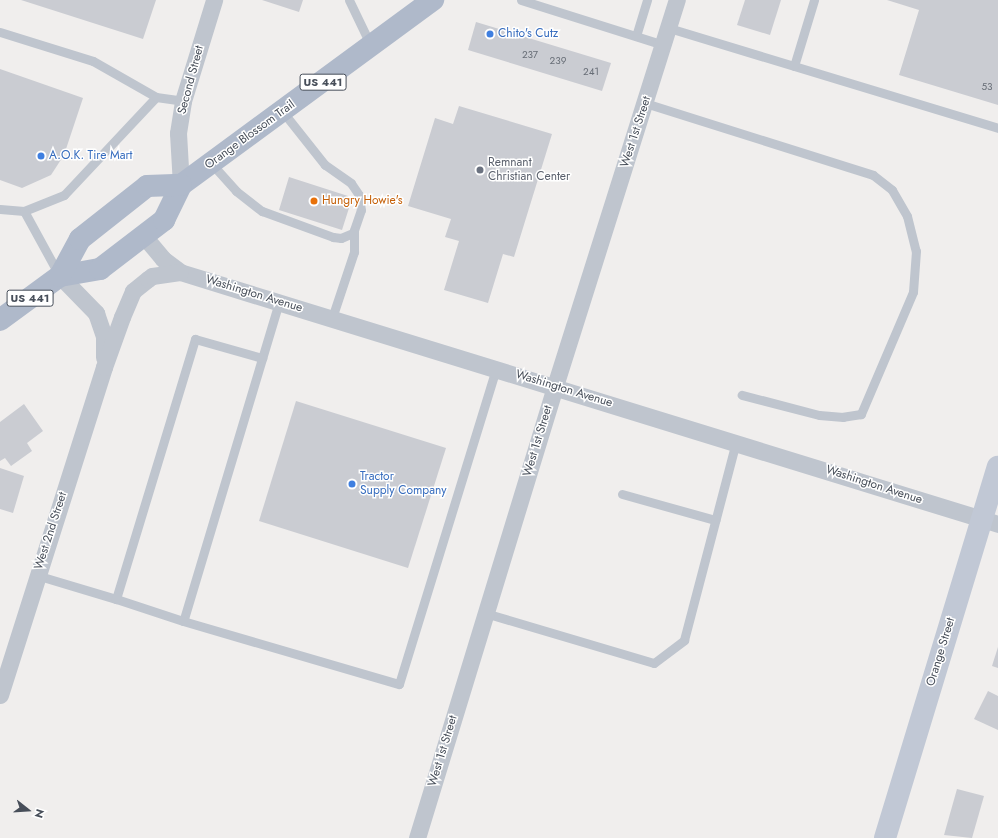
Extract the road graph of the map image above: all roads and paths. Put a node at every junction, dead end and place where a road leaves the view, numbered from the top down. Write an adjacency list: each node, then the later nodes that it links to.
1 (214, 0): 15 (street, Second Street)
2 (349, 0): 12 (lane)
3 (433, 0): 12 (main road, Orange Blossom Trail / US 441)
4 (521, 0): 10 (lane)
5 (647, 0): 10 (lane)
6 (677, 0): 8 (street, West 1st Street)
7 (814, 0): 13 (lane)
8 (669, 28): 11 (street, West 1st Street); 13 (lane)
9 (0, 32): 14 (lane)
10 (636, 36): 11 (lane)
11 (664, 45): 16 (street, West 1st Street)
12 (371, 46): 17 (main road, Orange Blossom Trail / US 441)
13 (794, 66): 18 (lane)
14 (156, 97): 15 (lane); 22 (lane)
15 (183, 101): 20 (street, Second Street)
16 (645, 103): 33 (street, West 1st Street); 34 (lane)
17 (283, 112): 19 (main road, Orange Blossom Trail / US 441); 23 (lane)
18 (998, 128)
19 (211, 163): 20 (main road, Orange Blossom Trail / US 441); 23 (lane)
20 (182, 185): 24 (main road, Orange Blossom Trail / US 441); 26 (main road, Orange Blossom Trail / US 441)
21 (0, 209): 22 (lane)
22 (24, 211): 26 (lane)
23 (354, 231): 28 (lane)
24 (143, 235): 25 (street, Washington Avenue); 26 (main road, Orange Blossom Trail / US 441)
25 (180, 272): 27 (street, Washington Avenue); 31 (street, West 2nd Street)
26 (60, 276): 29 (main road, Orange Blossom Trail / US 441); 31 (street, West 2nd Street)
27 (279, 302): 28 (street, Washington Avenue); 30 (lane)
28 (332, 318): 32 (street, Washington Avenue)
29 (0, 320)
30 (262, 358): 41 (lane); 43 (lane)
31 (104, 367): 40 (street, West 2nd Street)
32 (496, 368): 33 (street, Washington Avenue); 43 (lane)
33 (555, 386): 35 (street, Washington Avenue); 42 (street, West 1st Street)
34 (742, 395)
35 (736, 442): 38 (lane); 39 (street, Washington Avenue)
36 (998, 467): 39 (street, Orange Street)
37 (622, 494): 38 (lane)
38 (715, 520): 42 (lane)
39 (990, 522): 46 (street, Orange Street)
40 (36, 575): 41 (lane); 44 (street, West 2nd Street)
41 (116, 599): 43 (lane)
42 (485, 613): 45 (street, West 1st Street)
43 (182, 621)
44 (0, 695)
45 (417, 838)
46 (885, 838)

